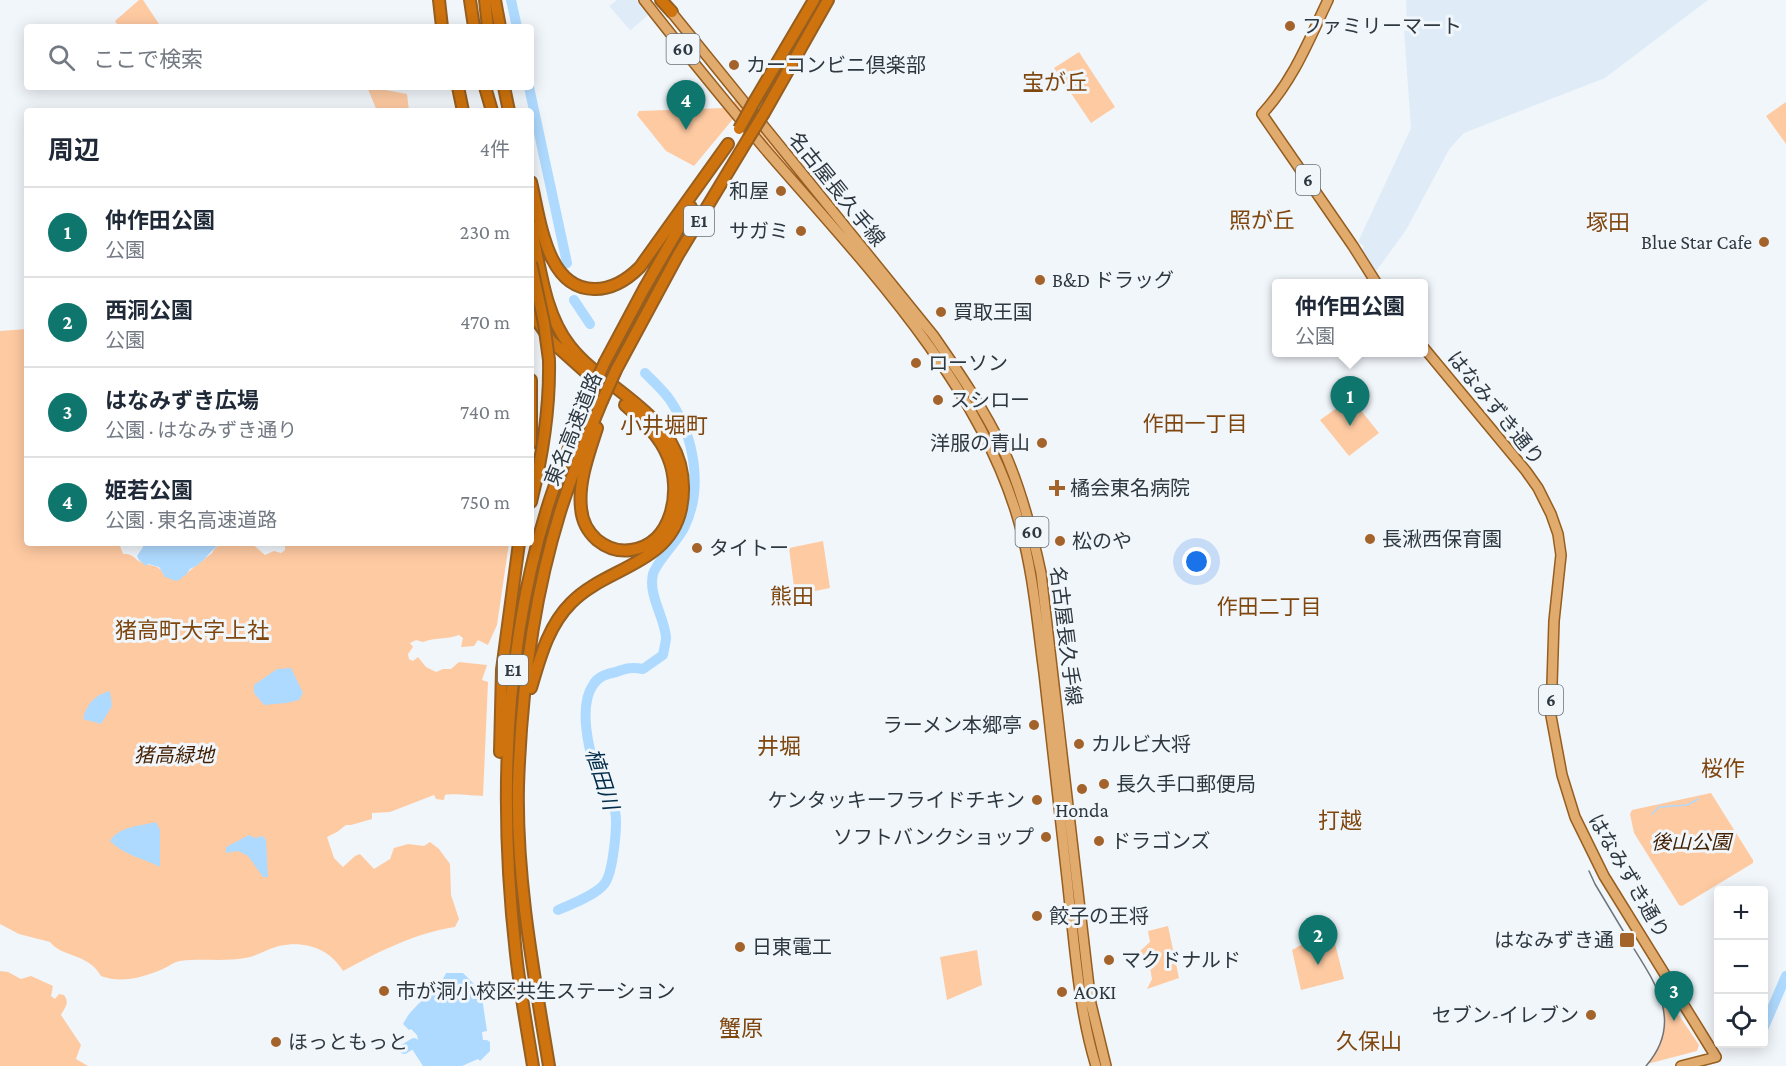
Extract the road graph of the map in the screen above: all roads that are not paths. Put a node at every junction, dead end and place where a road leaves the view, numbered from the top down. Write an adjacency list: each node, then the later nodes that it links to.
1 (439, 0): 11 (highway)
2 (470, 0): 12 (highway)
3 (485, 0): 13 (highway)
4 (497, 0): 14 (highway)
5 (644, 0): 37 (main road, 名古屋長久手線 / 60)
6 (661, 0): 10 (highway)
7 (814, 0): 21 (highway, 東名高速道路 / E1, bridge)
8 (828, 0): 30 (highway, 東名高速道路 / E1, bridge)
9 (1328, 0): 25 (main road, 6)
10 (672, 12): 38 (main road, 名古屋長久手線 / 60)
11 (442, 24)
12 (474, 24)
13 (488, 24)
14 (500, 24)
15 (459, 90): 18 (highway)
16 (486, 90): 19 (highway)
17 (505, 90): 20 (highway)
18 (463, 108)
19 (490, 108)
20 (508, 108)
21 (728, 144): 22 (highway); 34 (highway, 東名高速道路 / E1, bridge)
22 (534, 194)
23 (534, 238): 33 (highway)
24 (534, 277): 31 (highway, bridge)
25 (1374, 279)
26 (534, 303): 29 (highway)
27 (534, 317): 29 (highway)
28 (1428, 353): 39 (main road, はなみずき通り / 6)
29 (574, 364): 30 (highway)
30 (605, 402): 33 (highway, 東名高速道路 / E1)
31 (534, 488)
32 (519, 546): 34 (highway)
33 (522, 719): 36 (highway, 東名高速道路 / E1)
34 (516, 956): 35 (highway, 東名高速道路 / E1)
35 (533, 1066)
36 (549, 1066)
37 (1096, 1066)
38 (1106, 1066)
39 (1681, 1066)

